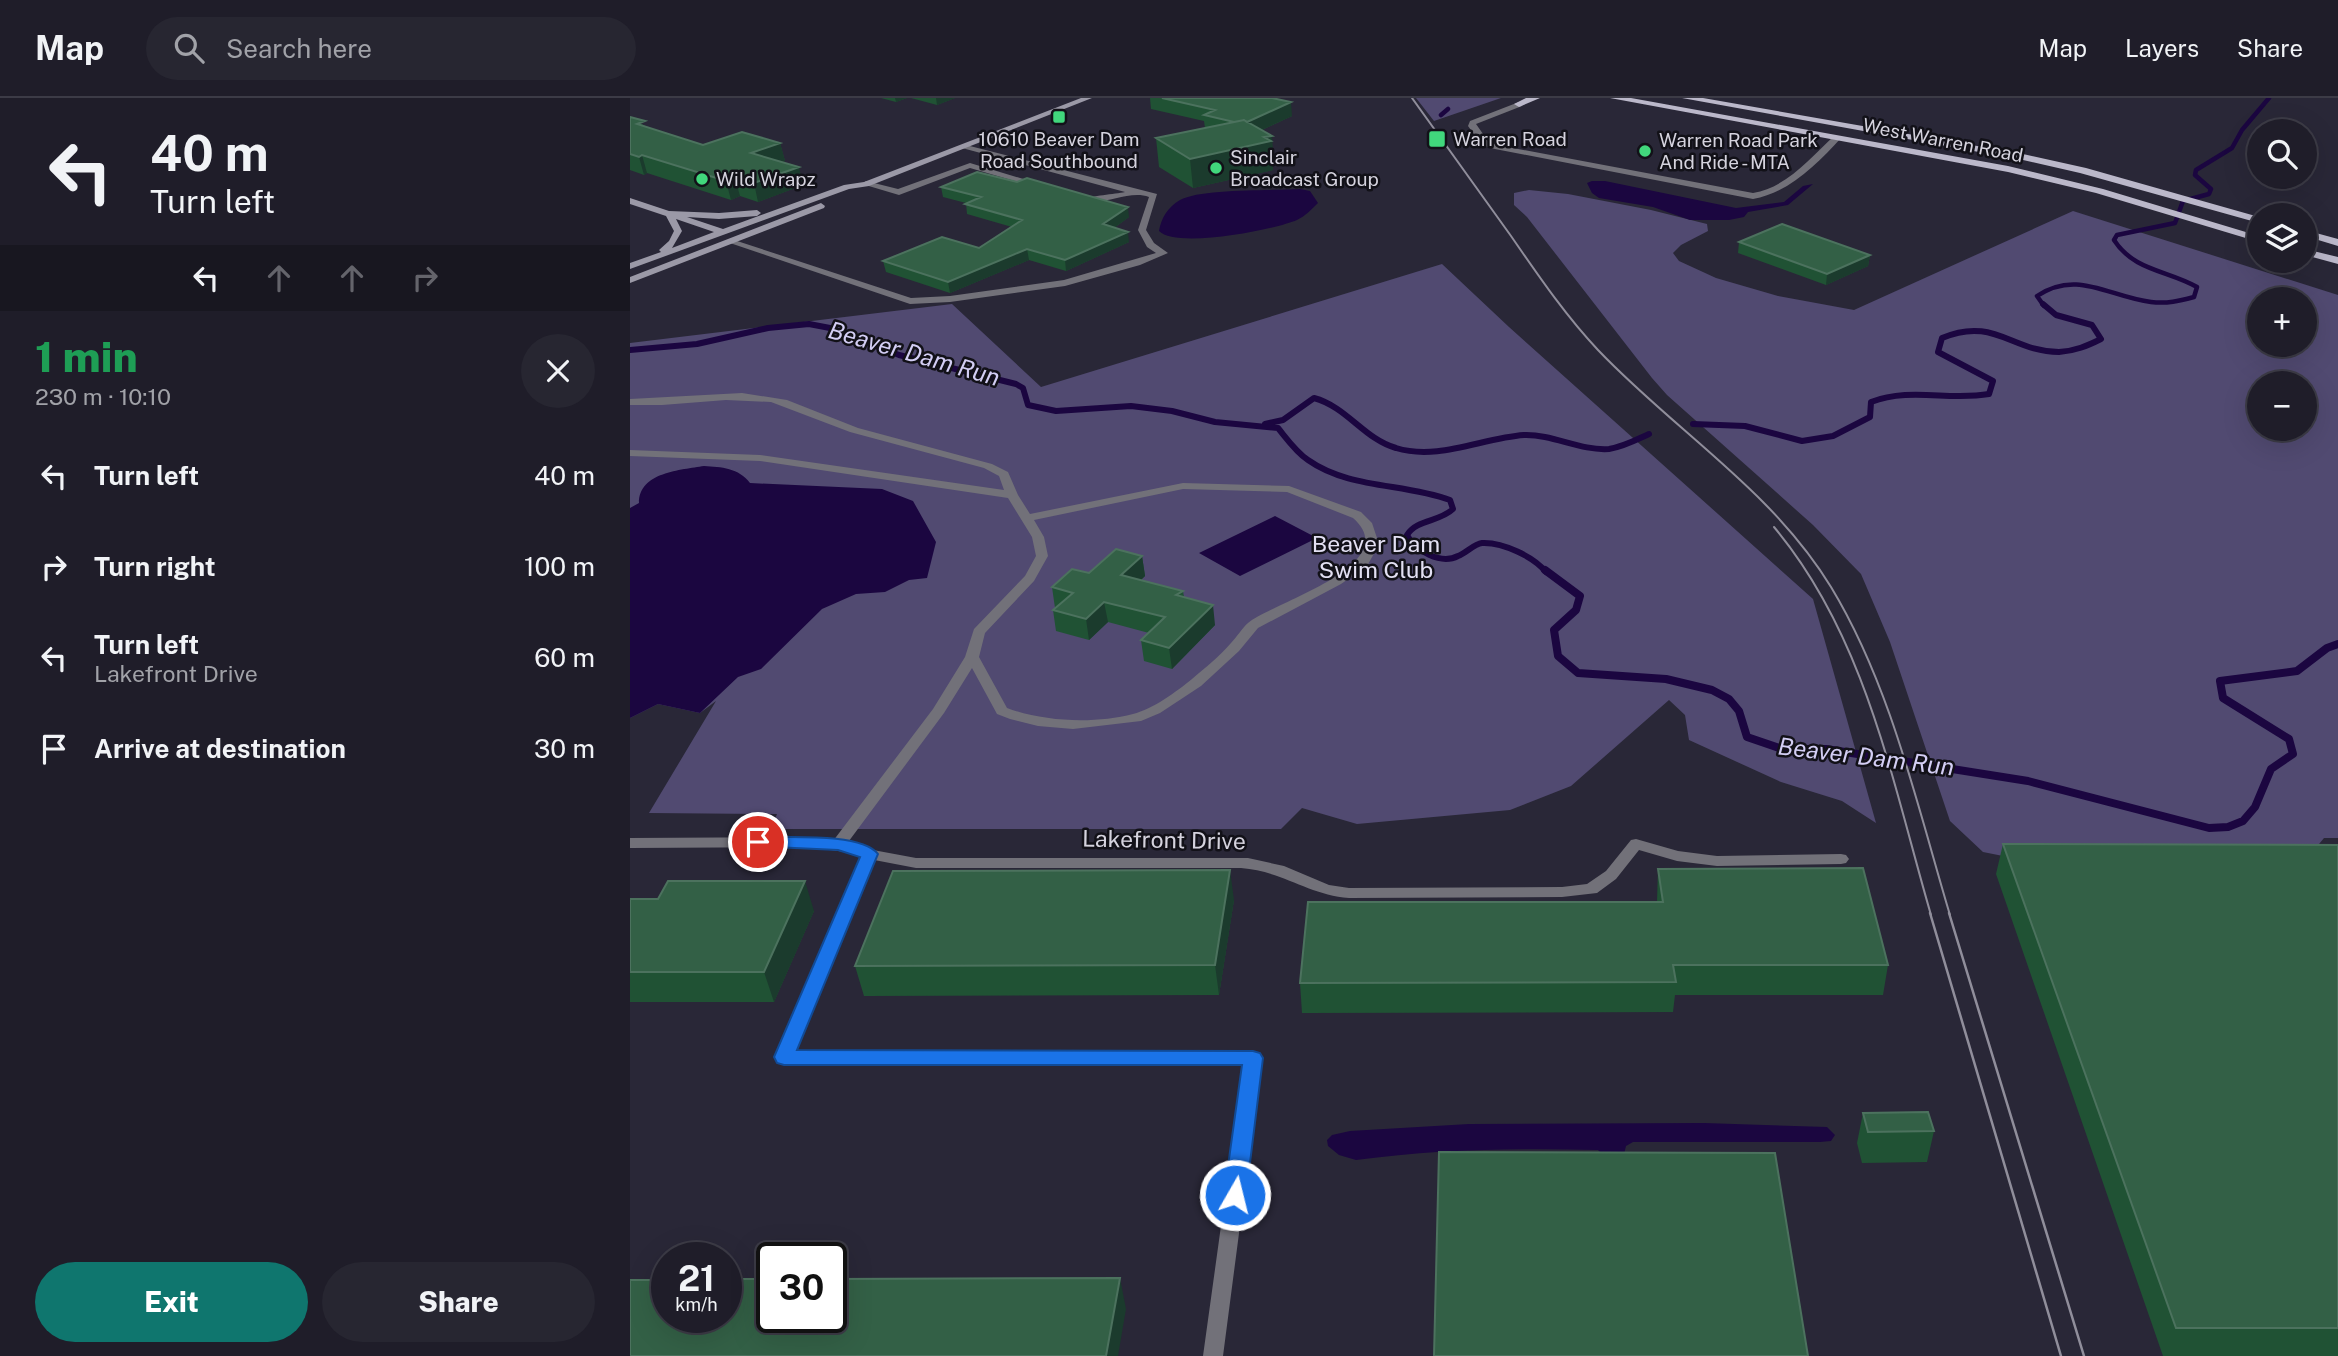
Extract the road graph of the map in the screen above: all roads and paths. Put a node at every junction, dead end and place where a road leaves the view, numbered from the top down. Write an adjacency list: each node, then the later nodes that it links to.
1 (1088, 98): 8 (main road)
2 (1535, 98): 6 (main road)
3 (1615, 98): 7 (main road, West Warren Road)
4 (1656, 98): 7 (main road)
5 (1687, 98): 9 (main road, West Warren Road)
6 (1519, 104): 7 (street)
7 (1837, 138): 9 (main road); 19 (main road, West Warren Road)
8 (965, 145): 10 (main road); 12 (street)
9 (2125, 182): 17 (main road, West Warren Road)
10 (866, 184): 11 (street); 15 (main road); 21 (main road)
11 (1046, 187)
12 (1133, 191): 13 (street); 21 (street)
13 (1084, 198)
14 (630, 201): 16 (main road)
15 (809, 201): 16 (main road); 18 (main road)
16 (669, 214): 18 (main road); 25 (main road)
17 (2247, 216)
18 (721, 232): 21 (main road); 25 (main road)
19 (2247, 235)
20 (2317, 237): 22 (main road)
21 (735, 240): 26 (main road)
22 (2338, 243)
23 (2317, 255): 24 (main road)
24 (2338, 261)
25 (630, 266)
26 (630, 280)
27 (630, 402): 29 (street)
28 (630, 453): 29 (street)
29 (1012, 495): 30 (street)
30 (1027, 518): 31 (street); 31 (street)
31 (972, 657): 33 (street)
32 (630, 843): 33 (street, Lakefront Drive)
33 (838, 845): 34 (street, Lakefront Drive)
34 (869, 854): 35 (street, Lakefront Drive); 36 (street)
35 (1841, 859)
36 (1213, 1356)

